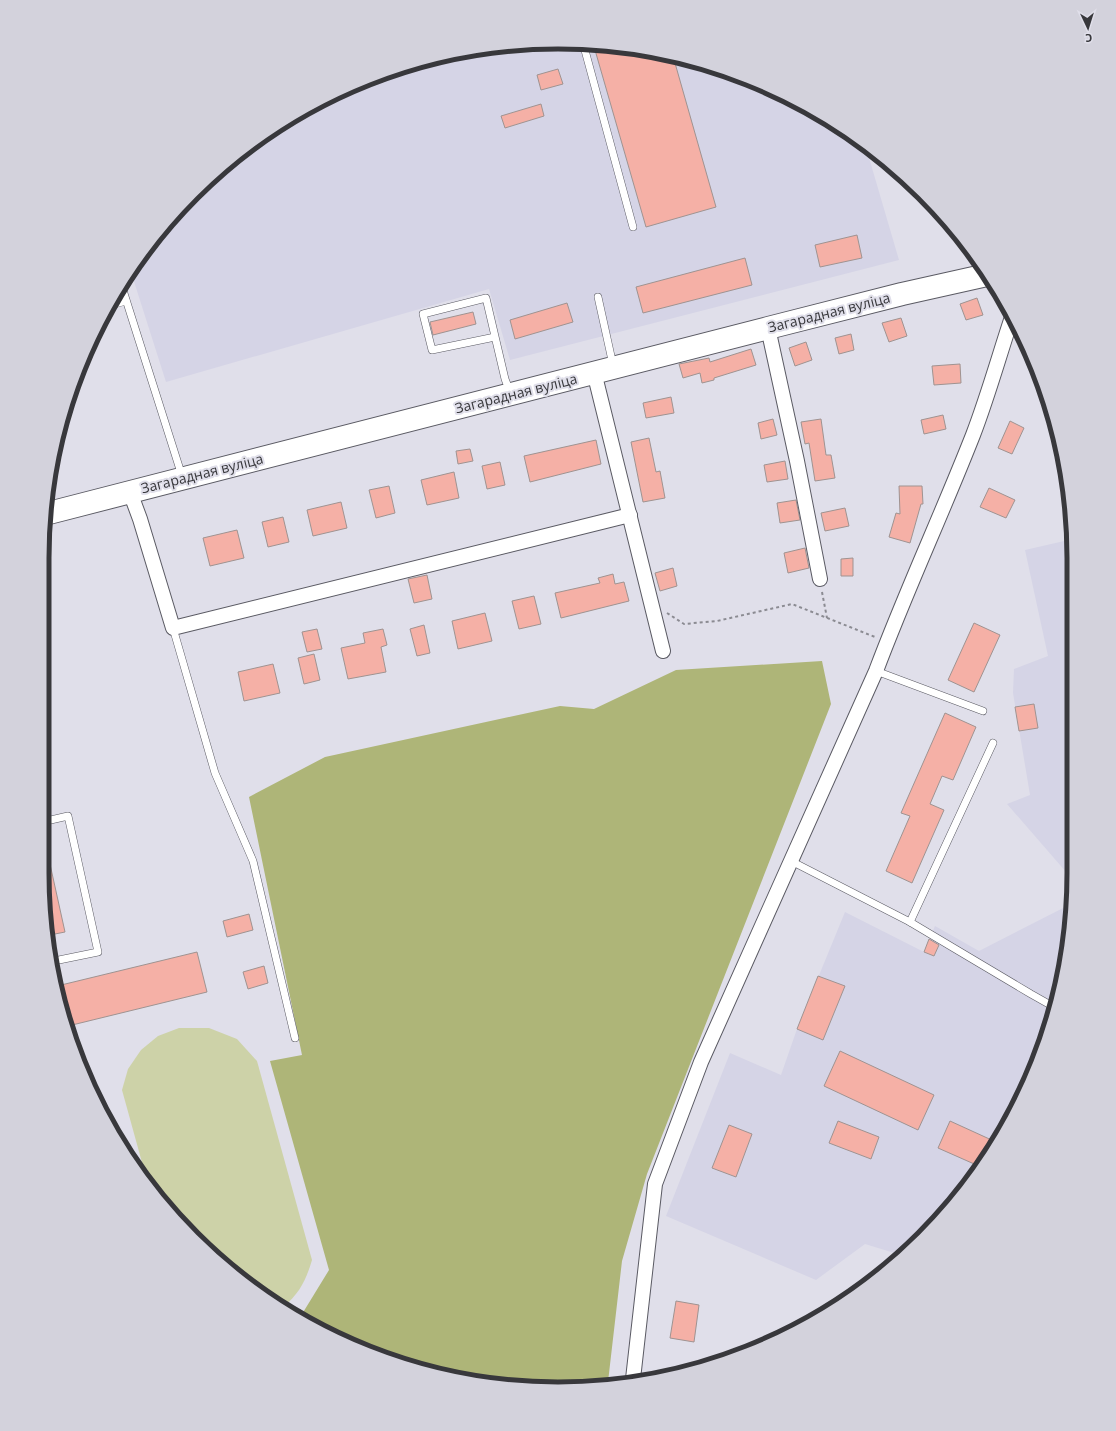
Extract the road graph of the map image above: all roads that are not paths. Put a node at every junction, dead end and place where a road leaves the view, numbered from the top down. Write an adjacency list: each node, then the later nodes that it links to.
1 (585, 50): 2 (lane)
2 (634, 227)
3 (982, 276): 9 (main road, Загарадная вуліца)
4 (124, 293): 6 (lane)
5 (598, 297): 11 (lane)
6 (126, 301): 7 (lane); 13 (lane)
7 (117, 303)
8 (1010, 323): 20 (street)
9 (768, 328): 11 (main road, Загарадная вуліца); 17 (street)
10 (495, 337): 10 (lane); 12 (lane)
11 (604, 370): 12 (main road, Загарадная вуліца); 16 (street)
12 (511, 394): 13 (main road, Загарадная вуліца)
13 (182, 478): 14 (main road, Загарадная вуліца)
14 (130, 492): 15 (main road, Загарадная вуліца); 18 (street)
15 (51, 512)
16 (630, 515): 18 (street); 19 (street)
17 (820, 579)
18 (173, 628): 28 (lane)
19 (662, 651)
20 (876, 671): 21 (lane); 24 (street)
21 (983, 711)
22 (993, 743): 25 (lane)
23 (49, 820): 26 (lane)
24 (791, 861): 25 (lane); 29 (street)
25 (910, 922): 27 (lane)
26 (57, 960)
27 (1050, 1005)
28 (295, 1038)
29 (633, 1376)

